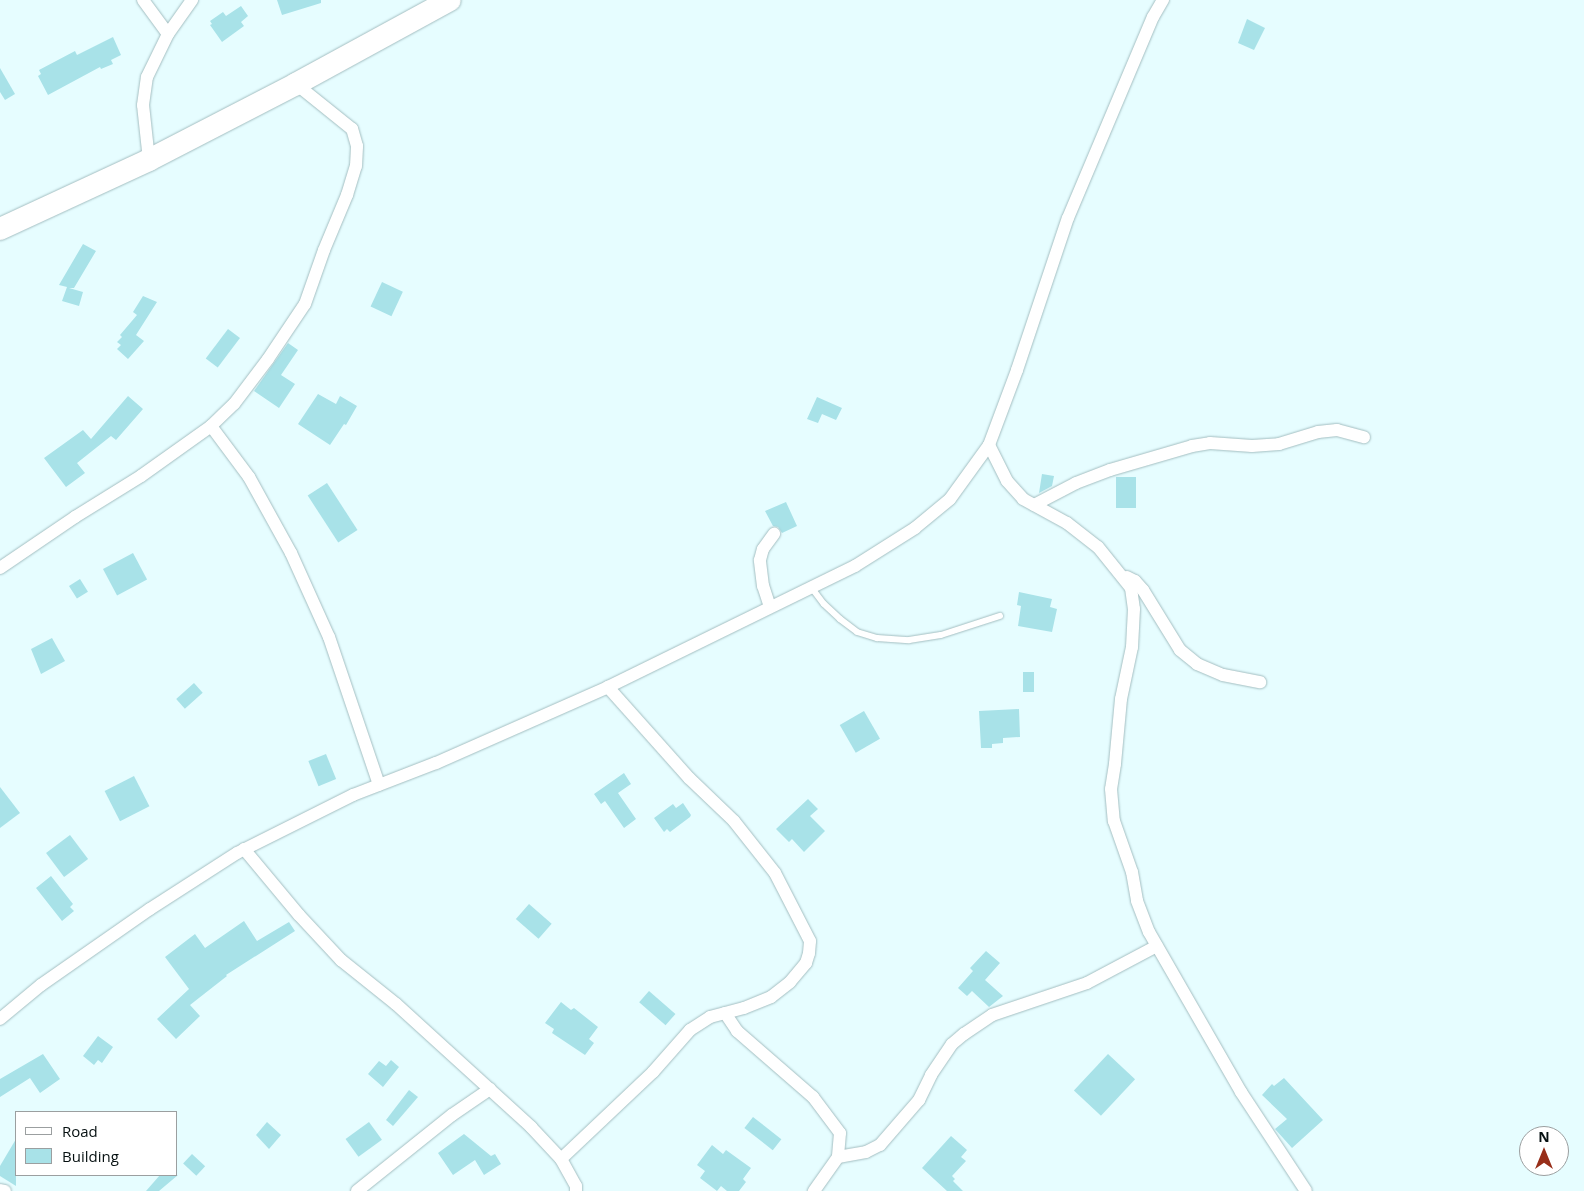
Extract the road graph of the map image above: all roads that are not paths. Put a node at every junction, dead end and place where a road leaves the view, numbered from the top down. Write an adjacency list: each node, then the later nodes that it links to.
1 (143, 0): 5 (street)
2 (192, 0): 5 (street)
3 (450, 0): 6 (highway)
4 (1164, 0): 11 (street)
5 (168, 34): 7 (street)
6 (296, 84): 7 (highway); 9 (street)
7 (148, 160): 8 (highway)
8 (0, 229)
9 (211, 426): 14 (street); 21 (street)
10 (1364, 436): 12 (street)
11 (989, 445): 12 (street); 16 (street)
12 (1034, 505): 15 (street)
13 (774, 534): 17 (street)
14 (0, 568)
15 (1119, 572): 19 (street); 23 (street)
16 (811, 587): 17 (street); 18 (lane)
17 (770, 607): 20 (street)
18 (1000, 616)
19 (1260, 682)
20 (608, 687): 21 (street); 24 (street)
21 (379, 785): 22 (street)
22 (244, 849): 25 (street); 26 (street)
23 (1157, 946): 27 (street); 34 (street)
24 (725, 1013): 27 (street); 28 (street)
25 (0, 1019)
26 (490, 1089): 28 (street); 31 (street)
27 (838, 1157): 33 (street)
28 (561, 1159): 32 (street)
29 (0, 1190): 30 (street)
30 (5, 1191)
31 (357, 1191)
32 (576, 1191)
33 (814, 1191)
34 (1306, 1191)

